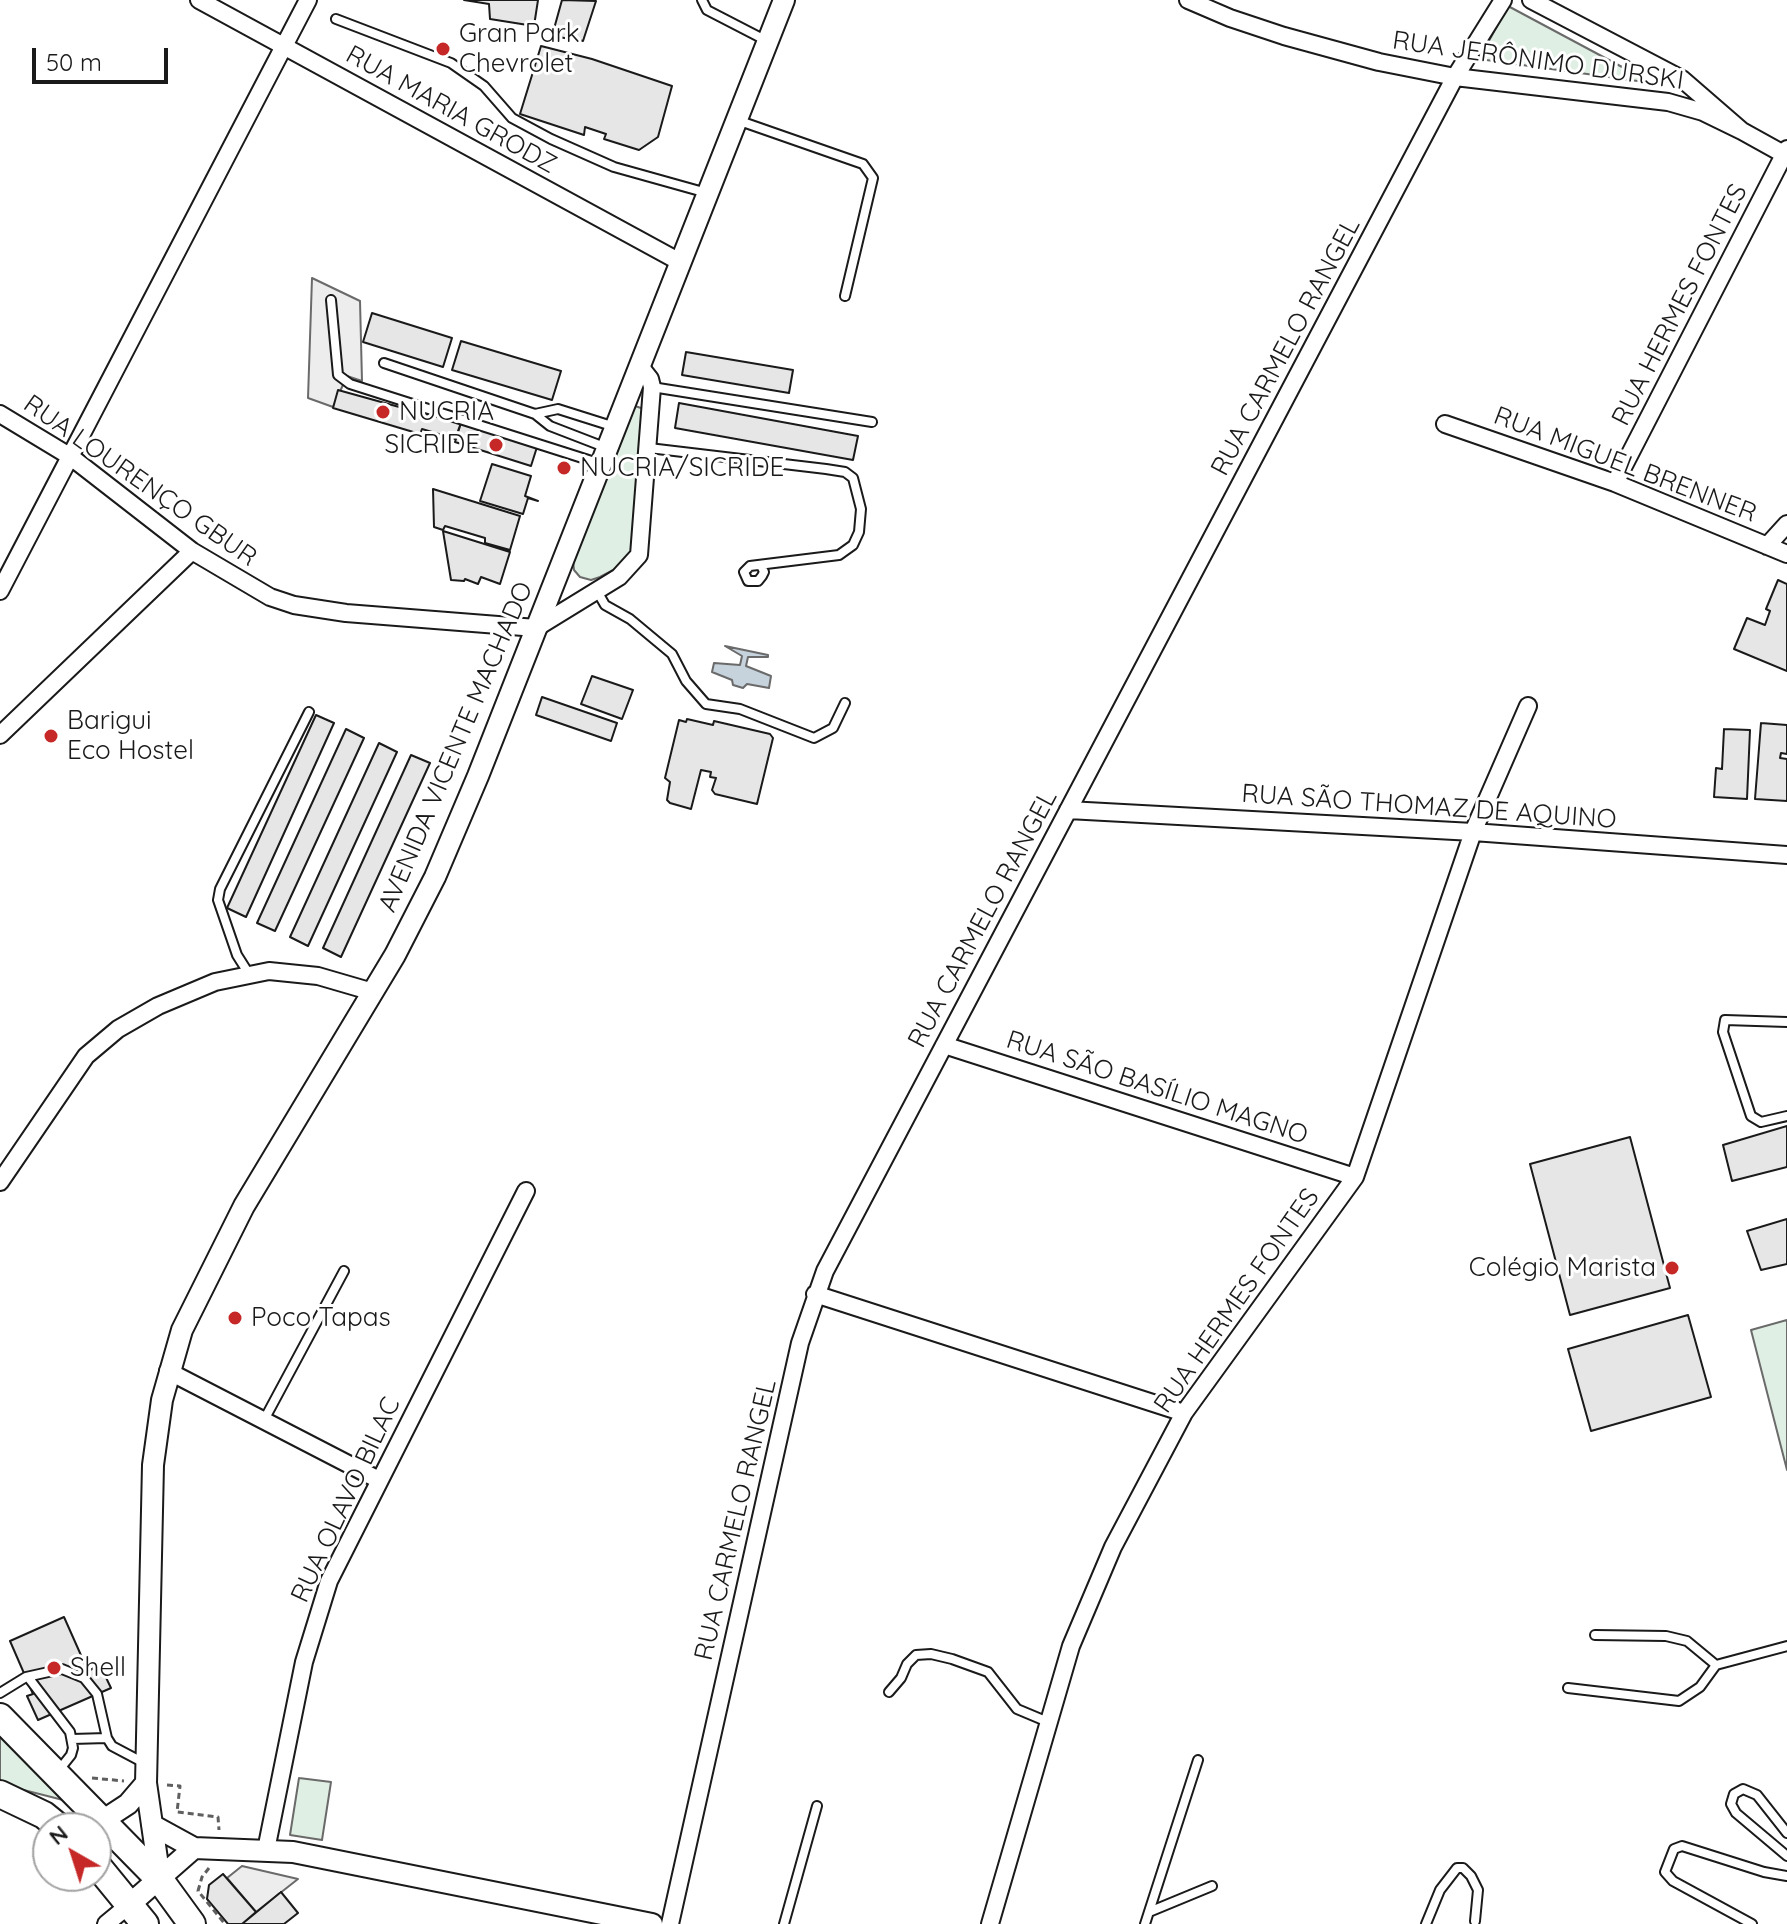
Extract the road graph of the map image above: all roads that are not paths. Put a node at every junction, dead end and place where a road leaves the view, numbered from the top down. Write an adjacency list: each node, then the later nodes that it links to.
1 (199, 0): 10 (street, RUA MARIA GRODZ)
2 (308, 0): 10 (street)
3 (702, 0): 9 (lane)
4 (784, 0): 9 (street, AVENIDA VICENTE MACHADO)
5 (1188, 0): 11 (street, RUA JERÔNIMO DURSKI)
6 (1503, 0): 11 (street, RUA CARMELO RANGEL)
7 (1531, 0): 12 (street)
8 (336, 19): 17 (lane)
9 (768, 41): 14 (street, AVENIDA VICENTE MACHADO)
10 (284, 46): 18 (street, RUA MARIA GRODZ); 31 (street)
11 (1455, 77): 13 (street, RUA JERÔNIMO DURSKI); 45 (street, RUA CARMELO RANGEL)
12 (1682, 79): 13 (street); 15 (street)
13 (1668, 102): 15 (street, RUA JERÔNIMO DURSKI)
14 (737, 120): 17 (street, AVENIDA VICENTE MACHADO); 19 (lane)
15 (1742, 131): 16 (street)
16 (1786, 153): 32 (street, RUA HERMES FONTES)
17 (708, 193): 18 (street, AVENIDA VICENTE MACHADO)
18 (680, 262): 22 (street, AVENIDA VICENTE MACHADO)
19 (845, 296)
20 (331, 300): 30 (lane)
21 (384, 363): 25 (lane)
22 (639, 365): 23 (street); 28 (street, AVENIDA VICENTE MACHADO)
23 (652, 387): 26 (lane); 29 (street)
24 (0, 414): 31 (street, RUA LOURENÇO GBUR)
25 (535, 414): 28 (lane); 30 (lane)
26 (872, 422)
27 (1445, 424): 32 (street, RUA MIGUEL BRENNER)
28 (615, 427): 30 (street, AVENIDA VICENTE MACHADO)
29 (649, 448): 37 (lane); 39 (street)
30 (604, 456): 40 (street, AVENIDA VICENTE MACHADO)
31 (71, 457): 35 (street, RUA LOURENÇO GBUR); 38 (street)
32 (1615, 483): 34 (street, RUA MIGUEL BRENNER)
33 (1787, 524): 34 (street)
34 (1767, 546): 36 (street, RUA MIGUEL BRENNER)
35 (192, 551): 40 (street, RUA LOURENÇO GBUR); 44 (street)
36 (1787, 554)
37 (761, 565)
38 (0, 591)
39 (596, 591): 40 (street); 41 (lane)
40 (536, 628): 49 (street, AVENIDA VICENTE MACHADO)
41 (845, 703)
42 (1528, 706): 46 (street, RUA HERMES FONTES)
43 (309, 712): 48 (lane)
44 (0, 735)
45 (1068, 810): 46 (street, RUA SÃO THOMAZ DE AQUINO); 51 (street, RUA CARMELO RANGEL)
46 (1473, 832): 47 (street, RUA SÃO THOMAZ DE AQUINO); 53 (street, RUA HERMES FONTES)
47 (1787, 855)
48 (249, 974): 49 (street); 54 (street)
49 (373, 992): 58 (street, AVENIDA VICENTE MACHADO)
50 (1787, 1022): 52 (lane)
51 (944, 1045): 53 (street, RUA SÃO BASÍLIO MAGNO); 57 (street, RUA CARMELO RANGEL)
52 (1787, 1116)
53 (1355, 1177): 59 (street, RUA HERMES FONTES)
54 (0, 1182)
55 (526, 1191): 61 (street, RUA OLAVO BILAC)
56 (344, 1271): 60 (lane)
57 (815, 1294): 59 (street); 97 (street, RUA CARMELO RANGEL)
58 (168, 1371): 60 (street); 75 (street, AVENIDA VICENTE MACHADO)
59 (1184, 1413): 70 (street, RUA HERMES FONTES)
60 (264, 1420): 61 (street)
61 (379, 1480): 85 (street, RUA OLAVO BILAC)
62 (1595, 1635): 64 (lane)
63 (1787, 1646): 64 (lane)
64 (1716, 1665): 66 (lane)
65 (28, 1677): 68 (lane); 71 (lane); 72 (lane)
66 (1568, 1688)
67 (889, 1692): 70 (lane)
68 (0, 1693)
69 (0, 1717): 74 (main road)
70 (1049, 1722): 99 (street, RUA HERMES FONTES)
71 (107, 1738): 72 (lane); 75 (lane)
72 (72, 1739): 74 (lane)
73 (1198, 1760): 91 (lane)
74 (56, 1774): 79 (main road)
75 (147, 1774): 80 (street); 81 (street, AVENIDA VICENTE MACHADO)
76 (0, 1794): 78 (main road)
77 (817, 1806): 98 (lane)
78 (37, 1812)
79 (93, 1812)
80 (112, 1814)
81 (152, 1825): 84 (street); 88 (street, AVENIDA VICENTE MACHADO)
82 (112, 1831): 88 (main road)
83 (1787, 1833): 86 (lane)
84 (194, 1848): 85 (street); 88 (street)
85 (266, 1850): 96 (street)
86 (1787, 1856)
87 (1787, 1876): 102 (lane)
88 (160, 1880): 92 (street); 95 (main road)
89 (112, 1884): 92 (main road)
90 (1212, 1886): 91 (lane)
91 (1149, 1912): 100 (lane)
92 (137, 1914): 94 (street)
93 (1475, 1921): 101 (lane)
94 (106, 1924)
95 (192, 1924)
96 (652, 1924)
97 (670, 1924)
98 (784, 1924)
99 (990, 1924)
100 (1145, 1924)
101 (1426, 1924)
102 (1752, 1924)

